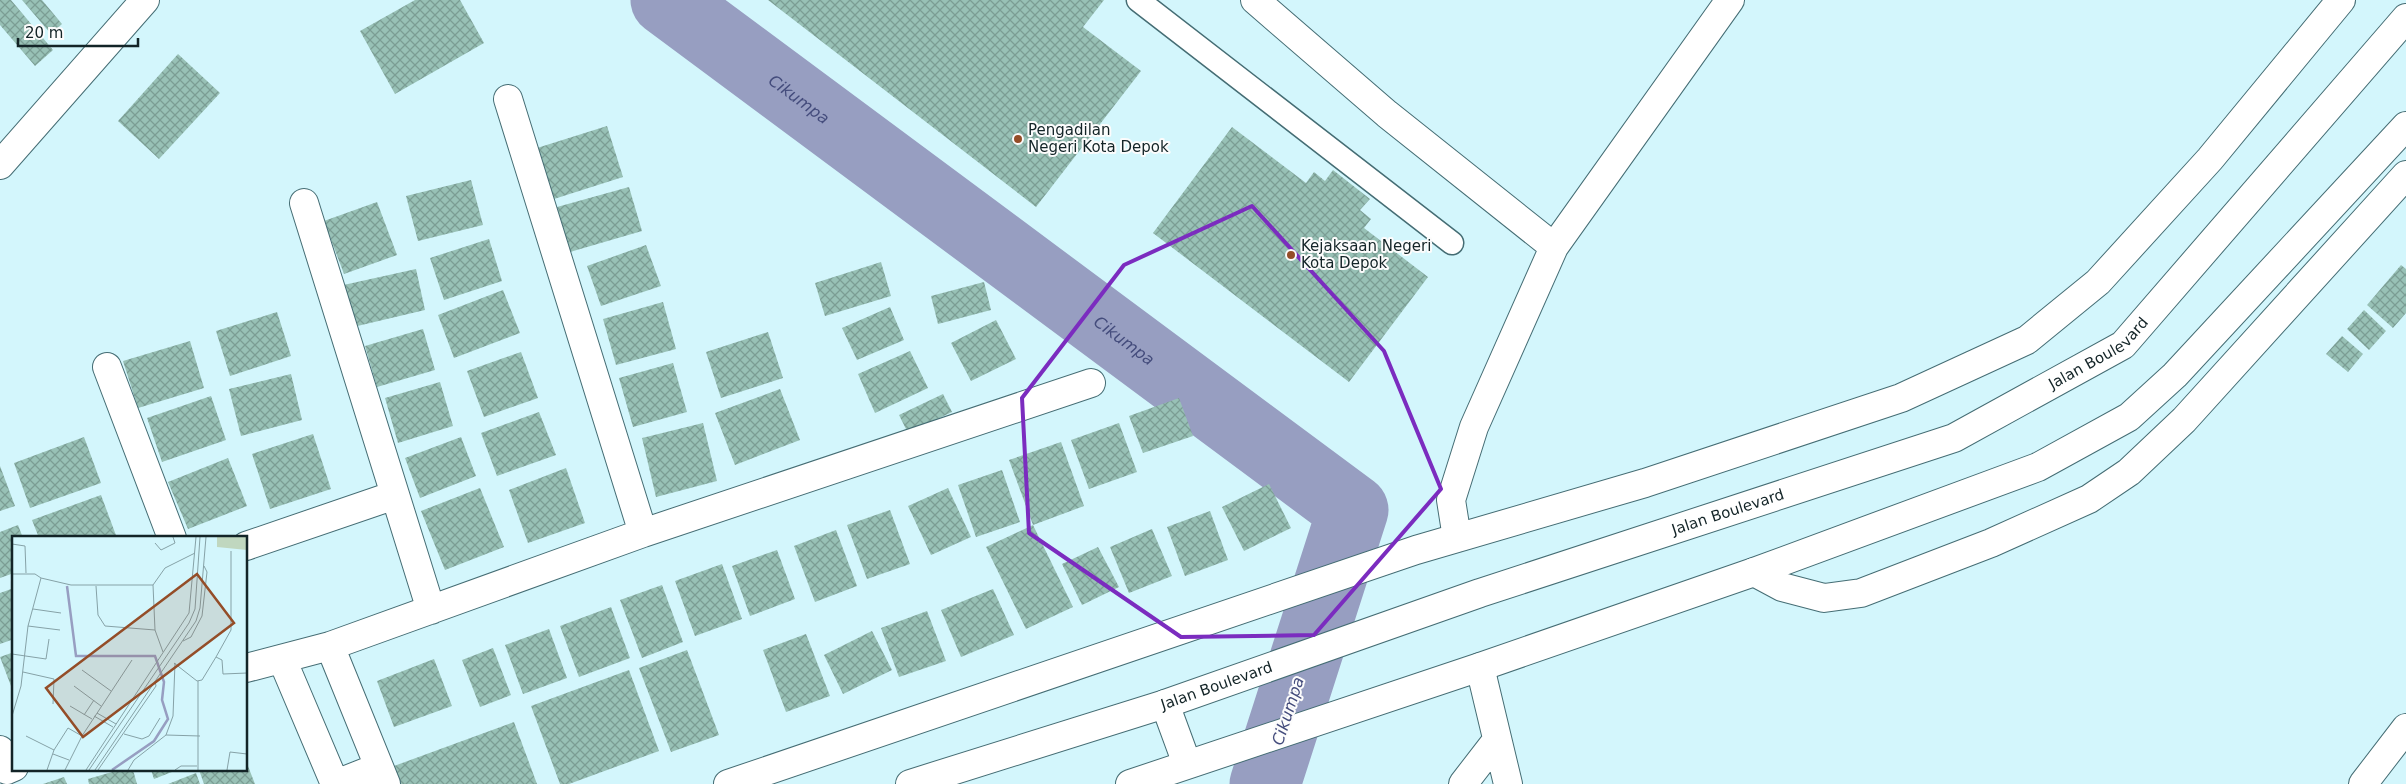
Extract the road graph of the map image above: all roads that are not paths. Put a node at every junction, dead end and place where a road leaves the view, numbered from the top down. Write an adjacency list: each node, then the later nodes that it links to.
1 (146, 0): 9 (street)
2 (1138, 0): 12 (lane)
3 (1255, 0): 13 (street)
4 (1730, 0): 13 (street)
5 (2341, 0): 19 (street)
6 (2406, 18): 27 (street, Jalan Boulevard)
7 (508, 99): 17 (street)
8 (2406, 126): 21 (street)
9 (0, 165)
10 (2406, 175): 21 (street)
11 (304, 203): 16 (street)
12 (1452, 243)
13 (1554, 246): 19 (street)
14 (107, 367): 18 (street)
15 (1091, 383): 17 (street)
16 (395, 495): 20 (street); 22 (street)
17 (643, 533): 22 (street)
18 (171, 536)
19 (1457, 538): 33 (street)
20 (248, 545)
21 (1754, 572): 25 (street)
22 (431, 610): 23 (street)
23 (330, 646): 24 (street); 31 (street)
24 (282, 659): 26 (street); 32 (street)
25 (1480, 667): 29 (street); 30 (street)
26 (248, 668)
27 (1165, 704): 30 (street); 34 (street, Jalan Boulevard)
28 (2406, 728): 38 (street)
29 (1497, 740): 36 (street); 37 (street)
30 (1172, 773): 35 (street)
31 (383, 775): 32 (street)
32 (336, 784)
33 (728, 784)
34 (910, 784)
35 (1130, 784)
36 (1463, 784)
37 (1508, 784)
38 (2363, 784)

